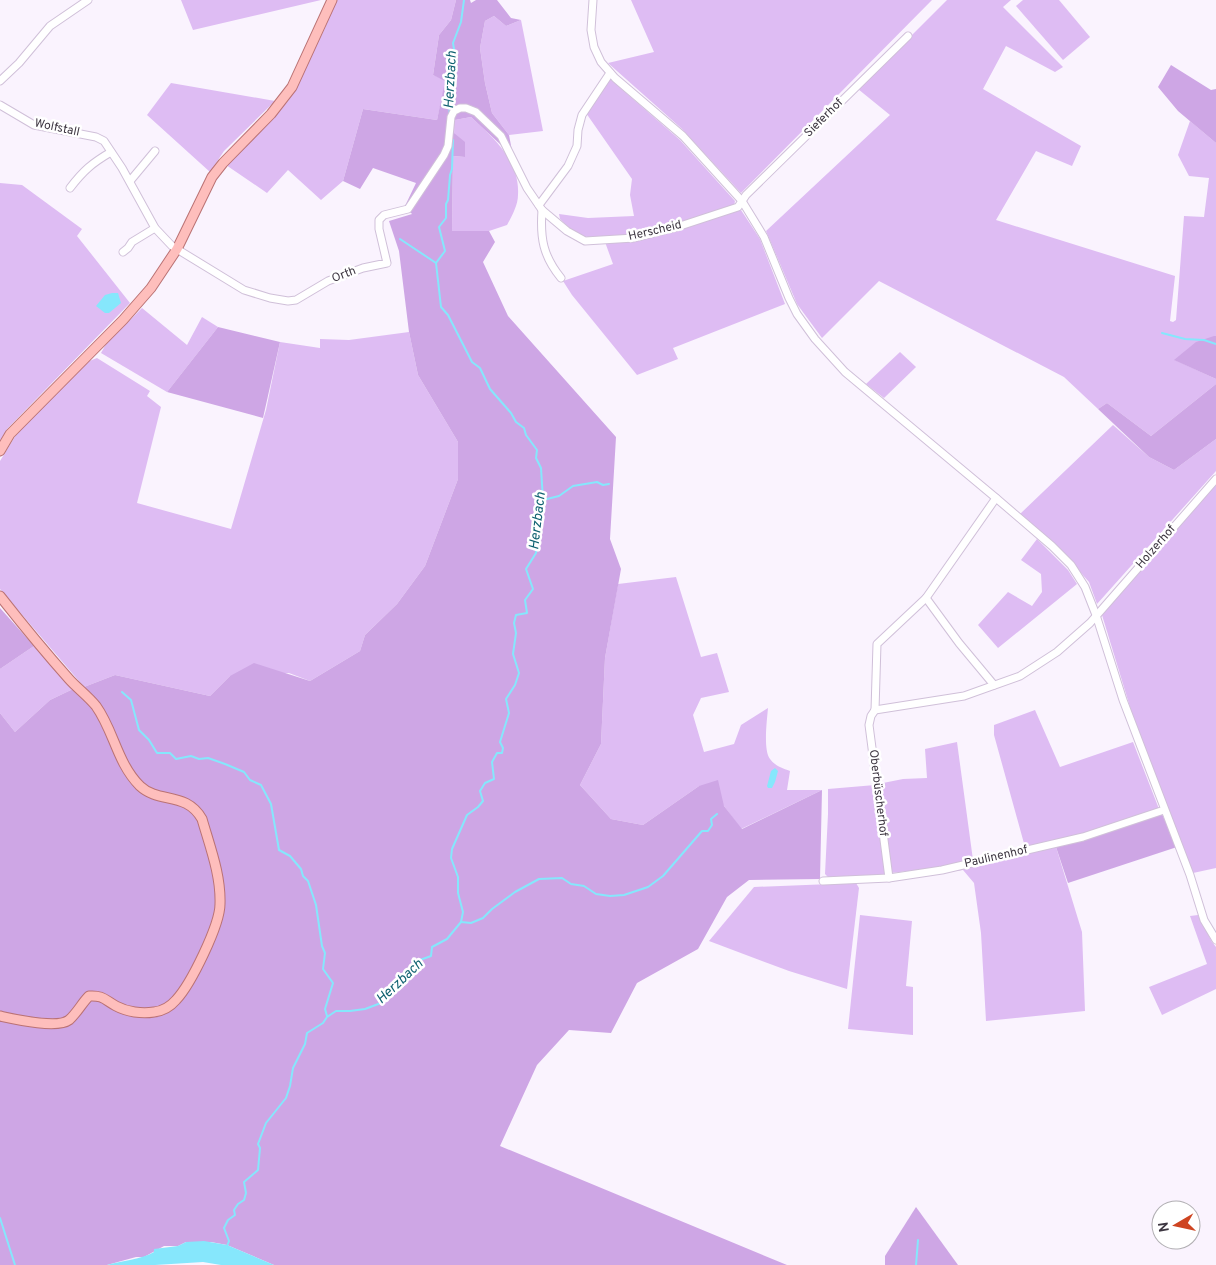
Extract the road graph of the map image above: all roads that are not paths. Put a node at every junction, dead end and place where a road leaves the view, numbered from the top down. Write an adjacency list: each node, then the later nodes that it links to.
1 (88, 0): 6 (street)
2 (332, 0): 16 (main road)
3 (594, 0): 5 (street)
4 (908, 36): 13 (street, Sieferhof)
5 (610, 73): 13 (street); 14 (street)
6 (0, 81)
7 (0, 106): 9 (street, Wolfstall)
8 (155, 151): 11 (street)
9 (111, 152): 11 (street, Wolfstall); 12 (street)
10 (444, 155): 14 (street, Herscheid); 16 (street, Orth)
11 (130, 181): 15 (street, Wolfstall)
12 (70, 188)
13 (742, 202): 14 (street, Herscheid); 21 (street)
14 (540, 208): 18 (street)
15 (155, 228): 16 (street, Wolfstall); 17 (street)
16 (177, 249): 19 (main road)
17 (123, 252)
18 (562, 278)
19 (0, 451)
20 (1216, 479): 24 (street, Holzerhof)
21 (996, 498): 23 (street, Oberbüscherhof); 24 (street)
22 (0, 596): 31 (main road)
23 (926, 598): 25 (street); 26 (street, Oberbüscherhof)
24 (1096, 615): 25 (street); 27 (street)
25 (994, 686): 26 (street)
26 (875, 710): 28 (street, Oberbüscherhof)
27 (1164, 810): 28 (street, Paulinenhof); 30 (street)
28 (889, 878): 29 (street, Paulinenhof)
29 (822, 881)
30 (1216, 940)
31 (0, 1016)

